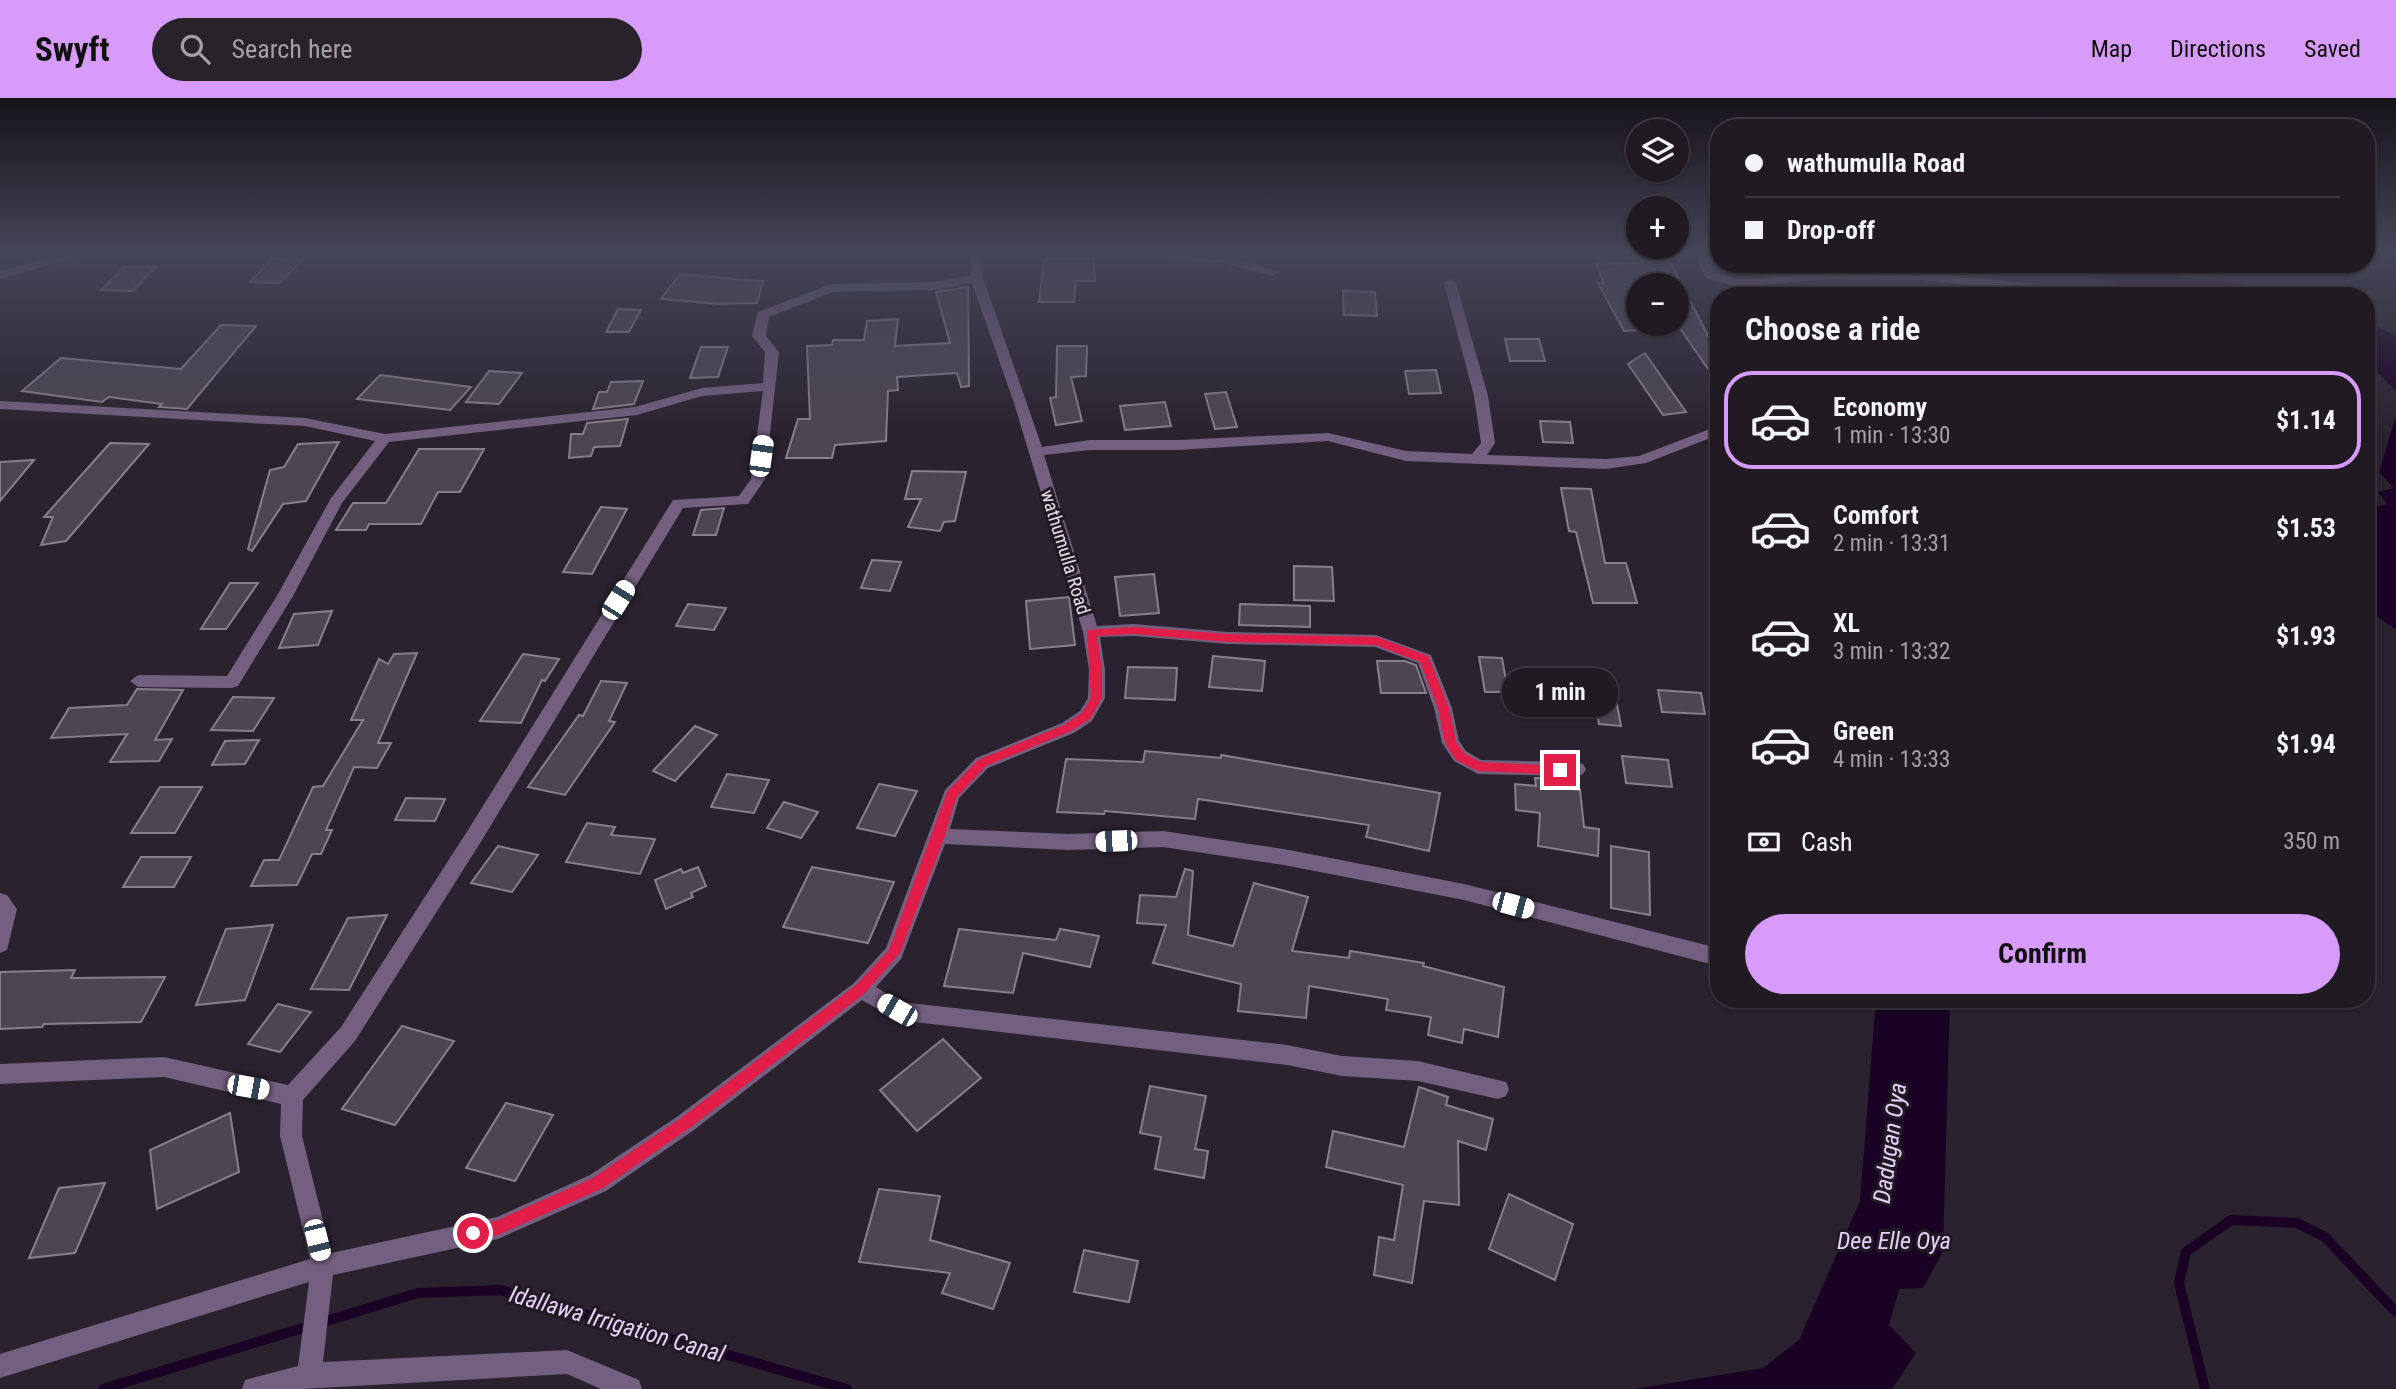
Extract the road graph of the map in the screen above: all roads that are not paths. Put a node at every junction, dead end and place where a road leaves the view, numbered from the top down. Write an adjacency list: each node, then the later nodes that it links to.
1 (765, 314): 4 (street)
2 (989, 314): 8 (street, wathumulla Road)
3 (1459, 314): 9 (street)
4 (770, 387): 7 (street); 20 (street)
5 (0, 405): 7 (street)
6 (1710, 433): 9 (street)
7 (385, 438): 11 (street)
8 (1036, 452): 9 (street); 10 (street, wathumulla Road)
9 (1477, 458)
10 (1091, 632): 12 (street); 13 (street, wathumulla Road)
11 (138, 681)
12 (1577, 769)
13 (939, 836): 16 (street); 17 (street, wathumulla Road)
14 (0, 901): 15 (street)
15 (0, 944)
16 (1710, 955)
17 (860, 989): 19 (street); 21 (street, wathumulla Road)
18 (0, 1074): 20 (street)
19 (1498, 1089)
20 (292, 1096): 21 (street)
21 (323, 1266): 22 (street, wathumulla Road); 23 (street)
22 (0, 1366)
23 (301, 1380): 24 (street); 25 (street)
24 (254, 1389)
25 (630, 1389)

